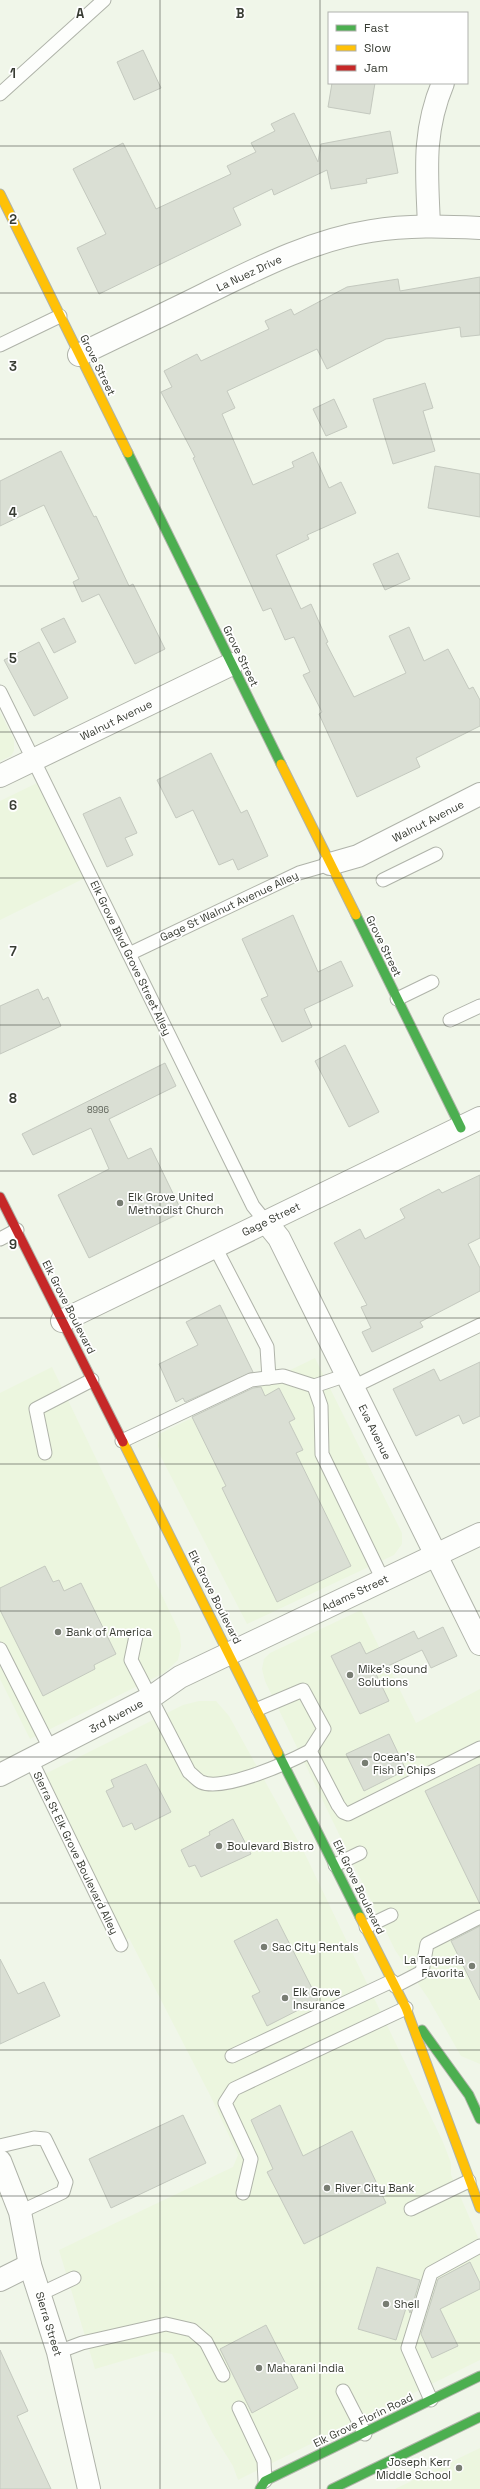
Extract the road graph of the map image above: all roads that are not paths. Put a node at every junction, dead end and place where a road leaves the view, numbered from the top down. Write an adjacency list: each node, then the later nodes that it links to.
1 (104, 0): 3 (lane)
2 (443, 84): 5 (street)
3 (0, 94)
4 (0, 194): 7 (main road, Grove Street)
5 (429, 226): 6 (street, La Nuez Drive); 9 (street, La Nuez Drive)
6 (480, 228)
7 (60, 316): 8 (lane); 9 (main road, Grove Street)
8 (0, 345)
9 (79, 355): 10 (main road, Grove Street)
10 (232, 664): 12 (street, Walnut Avenue); 16 (main road, Grove Street)
11 (0, 692): 12 (lane, Elk Grove Blvd Grove Street Alley)
12 (33, 759): 13 (street, Walnut Avenue); 18 (lane, Elk Grove Blvd Grove Street Alley)
13 (0, 776)
14 (480, 794): 16 (street, Walnut Avenue)
15 (436, 854): 17 (lane)
16 (330, 864): 18 (lane, Gage St Walnut Avenue Alley); 20 (main road, Grove Street)
17 (383, 880)
18 (129, 954): 26 (lane, Elk Grove Blvd Grove Street Alley)
19 (432, 982): 20 (lane)
20 (397, 999): 24 (main road, Grove Street)
21 (480, 1006): 22 (lane)
22 (450, 1020)
23 (480, 1118): 24 (street, Gage Street)
24 (460, 1128): 26 (street, Gage Street)
25 (0, 1197): 27 (main road, Elk Grove Boulevard)
26 (266, 1222): 29 (street, Gage Street); 34 (street, Eva Avenue)
27 (17, 1230): 28 (lane); 30 (main road, Elk Grove Boulevard)
28 (0, 1239)
29 (215, 1247): 30 (street, Gage Street); 32 (lane)
30 (62, 1321): 33 (main road, Elk Grove Boulevard)
31 (480, 1325): 34 (lane)
32 (269, 1378): 35 (lane); 36 (lane)
33 (92, 1380): 36 (main road, Elk Grove Boulevard); 37 (lane)
34 (350, 1381): 35 (lane); 39 (street, Eva Avenue)
35 (314, 1386): 40 (lane)
36 (122, 1441): 44 (main road, Elk Grove Boulevard)
37 (44, 1453)
38 (480, 1534): 39 (street, Adams Street)
39 (436, 1555): 40 (street, Adams Street); 42 (street, Eva Avenue)
40 (383, 1580): 44 (street, Adams Street)
41 (136, 1636): 45 (lane)
42 (480, 1644)
43 (0, 1649): 48 (lane)
44 (230, 1653): 45 (street, 3rd Avenue); 46 (main road, Elk Grove Boulevard)
45 (150, 1698): 48 (street, 3rd Avenue); 51 (lane)
46 (258, 1709): 49 (lane); 51 (main road, Elk Grove Boulevard)
47 (480, 1748): 49 (lane)
48 (50, 1750): 50 (street, 3rd Avenue)
49 (310, 1751): 51 (lane)
50 (31, 1760): 52 (street, 3rd Avenue); 58 (lane, Sierra St Elk Grove Boulevard Alley)
51 (285, 1764): 54 (main road, Elk Grove Boulevard)
52 (0, 1775)
53 (360, 1853): 54 (lane)
54 (335, 1864): 57 (main road, Elk Grove Boulevard)
55 (391, 1915): 57 (lane)
56 (480, 1917): 59 (lane)
57 (366, 1927): 59 (main road, Elk Grove Boulevard)
58 (121, 1945)
59 (394, 1983): 60 (main road, Elk Grove Boulevard); 61 (lane)
60 (406, 2008): 62 (main road, Elk Grove Boulevard); 66 (main road, Elk Grove Boulevard); 67 (lane)
61 (232, 2056)
62 (474, 2092): 63 (main road, Elk Grove Boulevard)
63 (480, 2119)
64 (0, 2146): 70 (lane)
65 (0, 2161): 70 (street, Sierra Street)
66 (469, 2181): 68 (main road, Elk Grove Boulevard); 69 (lane)
67 (243, 2193)
68 (480, 2208)
69 (411, 2209)
70 (20, 2212): 72 (street, Sierra Street)
71 (480, 2246): 80 (lane)
72 (30, 2265): 74 (street); 75 (street, Sierra Street)
73 (74, 2278): 75 (lane)
74 (0, 2280)
75 (40, 2294): 76 (street, Sierra Street)
76 (58, 2352): 77 (lane); 85 (street, Sierra Street)
77 (223, 2375)
78 (480, 2376): 80 (main road, Elk Grove Florin Road)
79 (343, 2391): 83 (lane)
80 (431, 2400): 83 (main road, Elk Grove Florin Road)
81 (239, 2408): 84 (lane)
82 (480, 2417): 86 (main road)
83 (364, 2434): 84 (main road, Elk Grove Florin Road)
84 (263, 2485)
85 (90, 2489)
86 (332, 2489)

